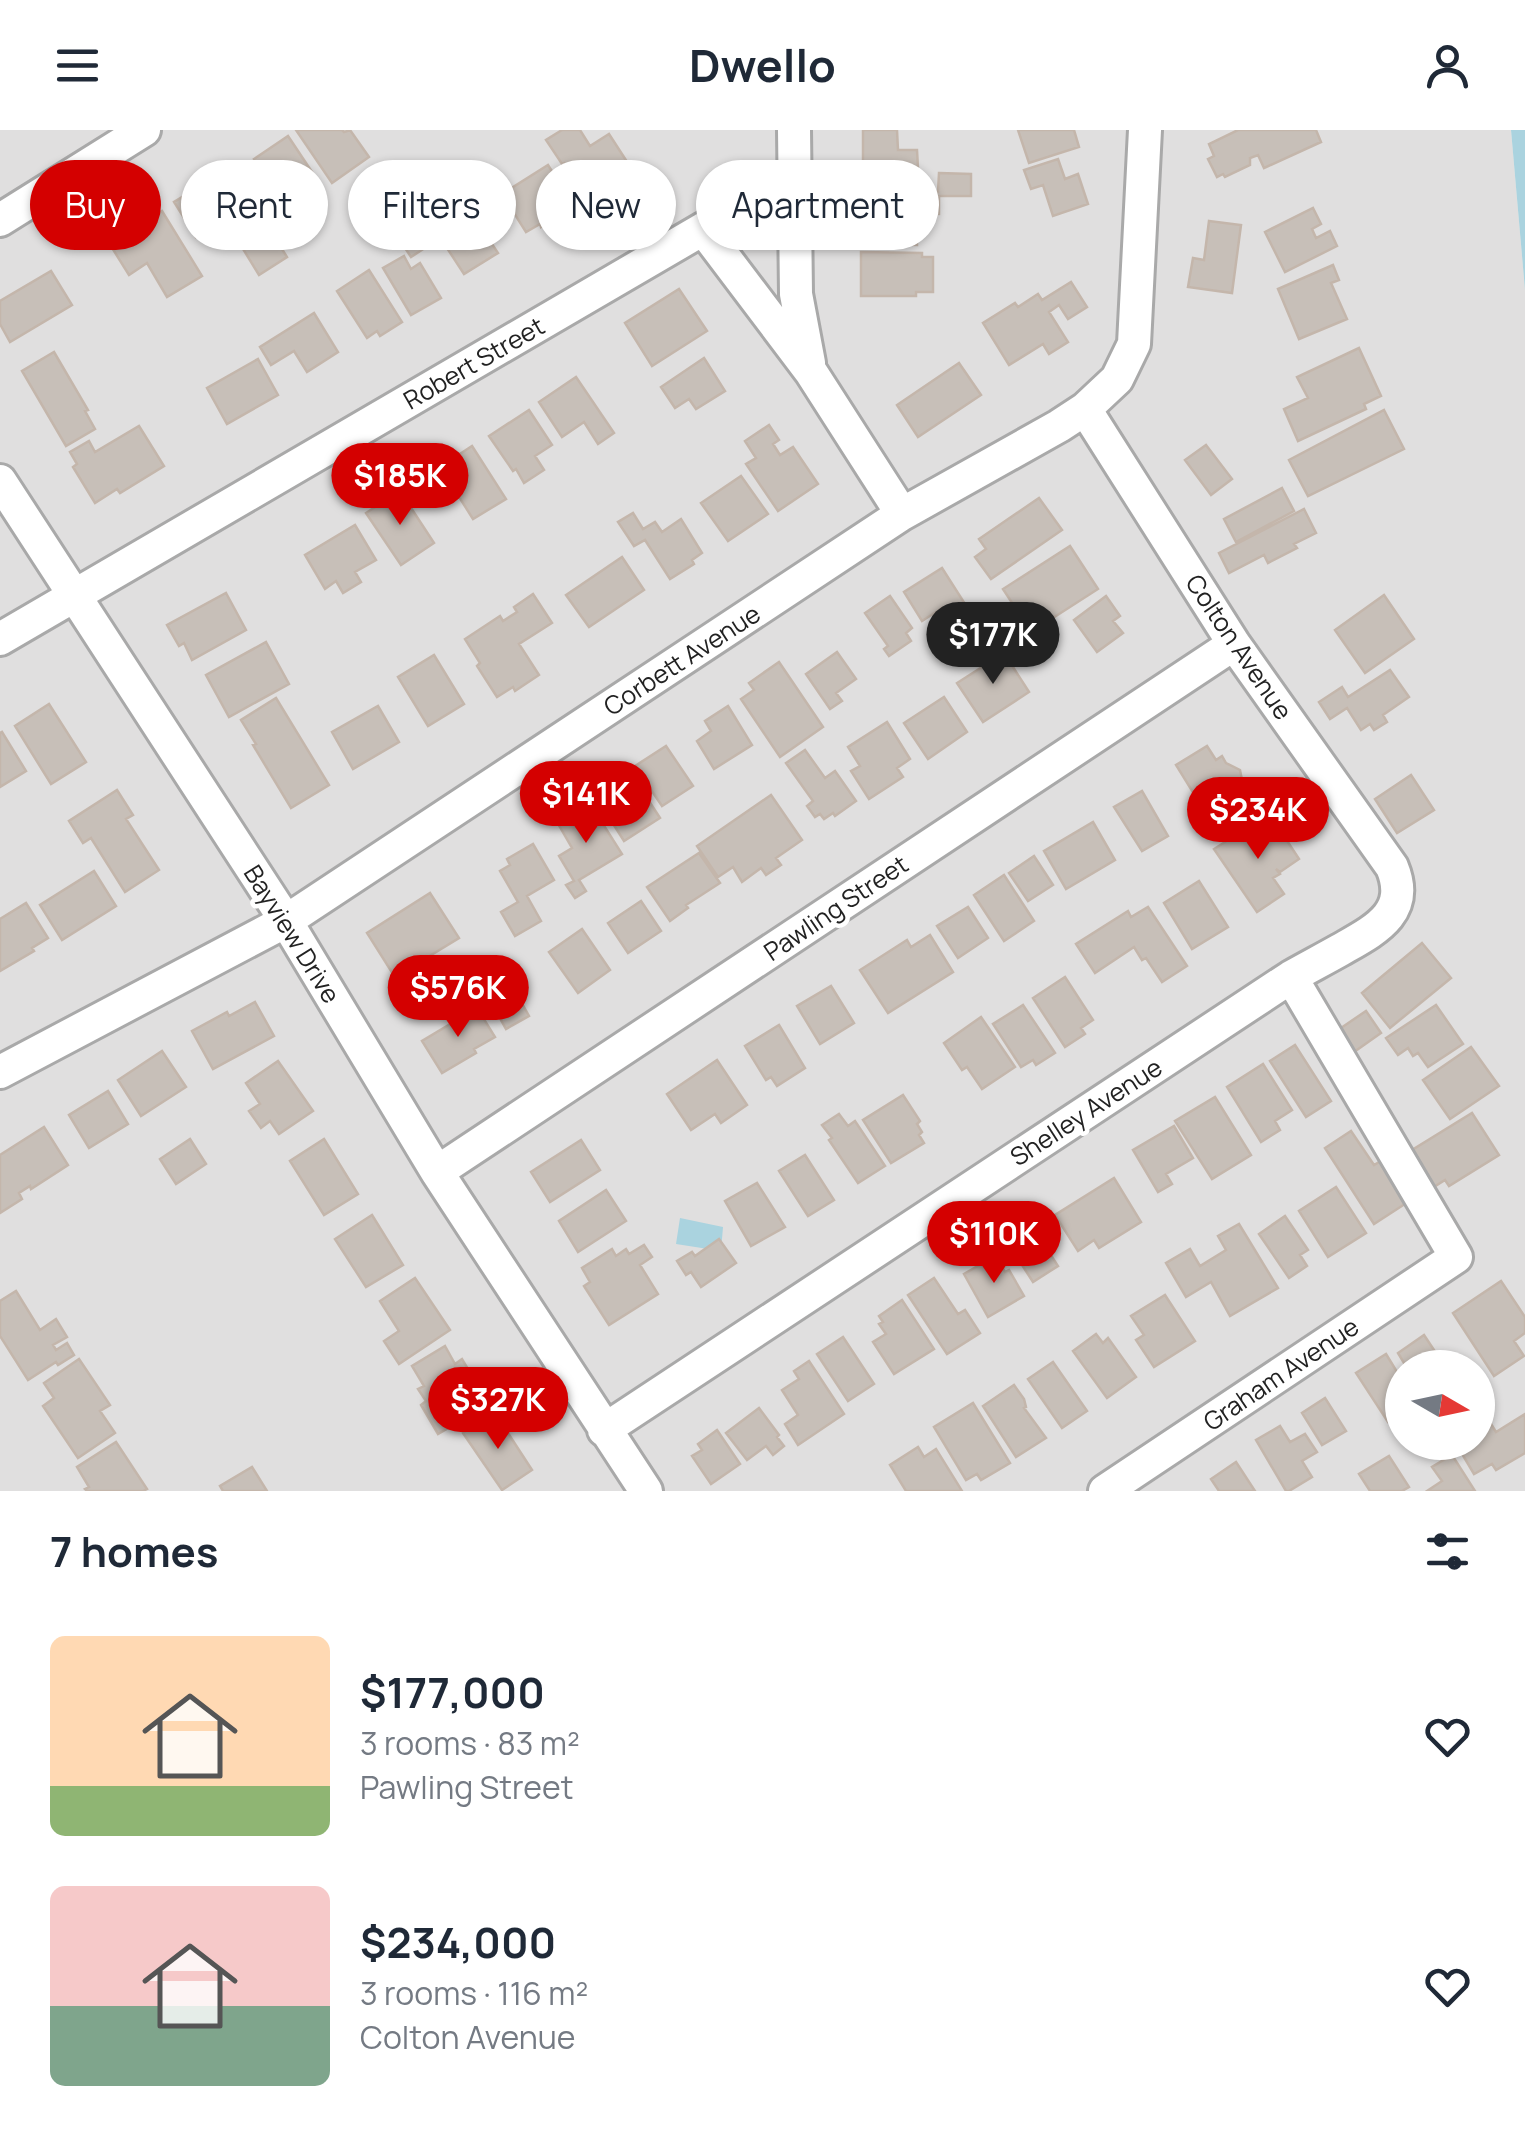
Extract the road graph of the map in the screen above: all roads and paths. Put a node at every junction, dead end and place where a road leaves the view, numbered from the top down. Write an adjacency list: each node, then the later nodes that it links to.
1 (144, 130): 5 (street)
2 (794, 130): 4 (street)
3 (1145, 130): 10 (street, Corbett Avenue)
4 (795, 160)
5 (0, 220)
6 (696, 234): 13 (street, Robert Street)
7 (720, 250): 9 (street)
8 (796, 250): 9 (street)
9 (811, 372): 12 (street)
10 (1085, 409): 12 (street, Corbett Avenue); 15 (street, Colton Avenue)
11 (0, 481): 13 (street, Bayview Drive)
12 (902, 514): 16 (street, Corbett Avenue)
13 (74, 597): 14 (street, Robert Street); 16 (street, Bayview Drive)
14 (0, 638)
15 (1234, 644): 17 (street, Colton Avenue); 20 (street, Pawling Street)
16 (286, 921): 19 (street, Corbett Avenue); 20 (street, Bayview Drive)
17 (1371, 932): 18 (street, Shelley Avenue)
18 (1291, 977): 21 (street, Shelley Avenue); 23 (street, Graham Avenue)
19 (0, 1072)
20 (437, 1172): 21 (street, Bayview Drive)
21 (604, 1430): 22 (street, Bayview Drive)
22 (646, 1491)
23 (1106, 1491)

